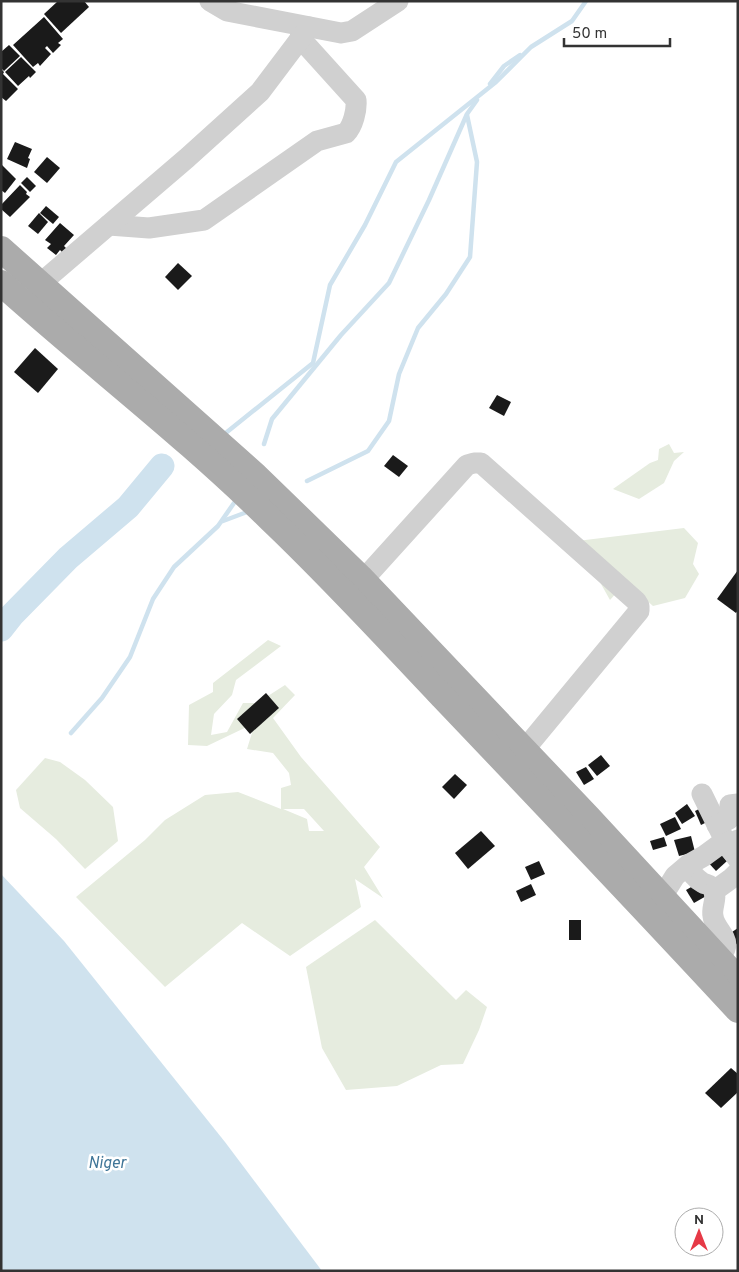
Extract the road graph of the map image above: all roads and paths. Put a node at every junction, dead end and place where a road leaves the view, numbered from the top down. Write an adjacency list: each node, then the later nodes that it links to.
1 (210, 1): 3 (street)
2 (398, 1): 3 (street)
3 (305, 32): 4 (street); 4 (street)
4 (109, 224): 7 (street)
5 (1, 249): 7 (main road)
6 (1, 283): 8 (main road)
7 (40, 284): 8 (main road)
8 (55, 315): 9 (main road)
9 (356, 584): 10 (main road); 11 (street)
10 (439, 677): 11 (main road); 19 (main road)
11 (524, 750): 19 (main road)
12 (702, 794): 14 (street)
13 (738, 804): 14 (street)
14 (717, 825): 15 (street)
15 (734, 848): 16 (street)
16 (688, 865): 18 (street); 19 (street)
17 (738, 872): 18 (street)
18 (714, 890): 20 (street)
19 (655, 906): 20 (main road); 22 (main road)
20 (717, 958): 21 (main road)
21 (738, 979)
22 (738, 1010)

